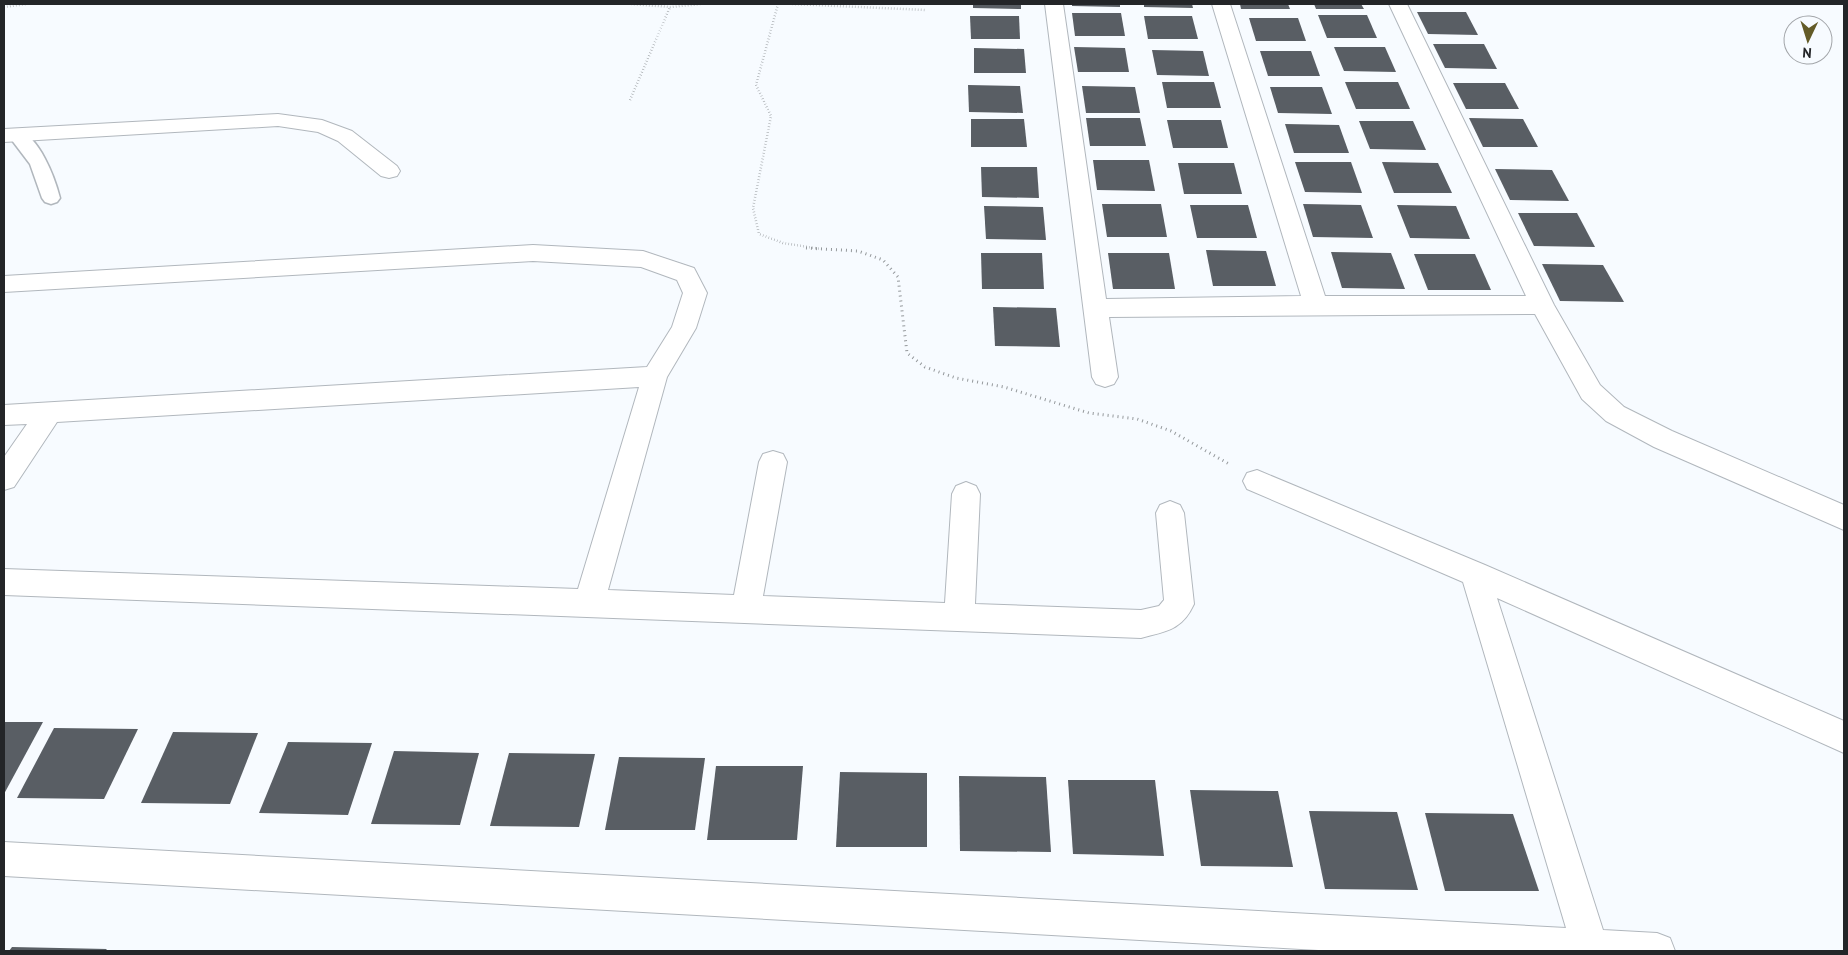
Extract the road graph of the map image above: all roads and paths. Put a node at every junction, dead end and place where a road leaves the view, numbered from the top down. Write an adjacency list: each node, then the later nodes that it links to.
1 (26, 4): 9 (path)
2 (631, 4): 10 (path)
3 (701, 4): 10 (path)
4 (778, 4): 26 (path)
5 (792, 4): 11 (path)
6 (1054, 4): 19 (street)
7 (1221, 4): 17 (street)
8 (1398, 4): 18 (street)
9 (4, 6)
10 (670, 7): 12 (path)
11 (926, 10)
12 (630, 100)
13 (10, 135): 14 (street); 15 (lane)
14 (389, 171)
15 (51, 198)
16 (4, 284): 20 (street)
17 (1316, 305): 18 (street); 19 (street)
18 (1542, 305): 29 (street)
19 (1096, 308): 21 (street)
20 (654, 376): 22 (street); 32 (street)
21 (1105, 376)
22 (50, 411): 23 (street); 25 (street)
23 (4, 415)
24 (773, 462): 33 (street)
25 (4, 479)
26 (1257, 481): 30 (street)
27 (966, 494): 34 (street)
28 (1170, 513): 34 (street)
29 (1844, 518)
30 (1475, 574): 35 (street); 37 (street)
31 (4, 582): 32 (street)
32 (589, 603): 33 (street)
33 (746, 609): 34 (street)
34 (959, 617)
35 (1844, 737)
36 (4, 859): 37 (street)
37 (1590, 950): 38 (street)
38 (1657, 951)

